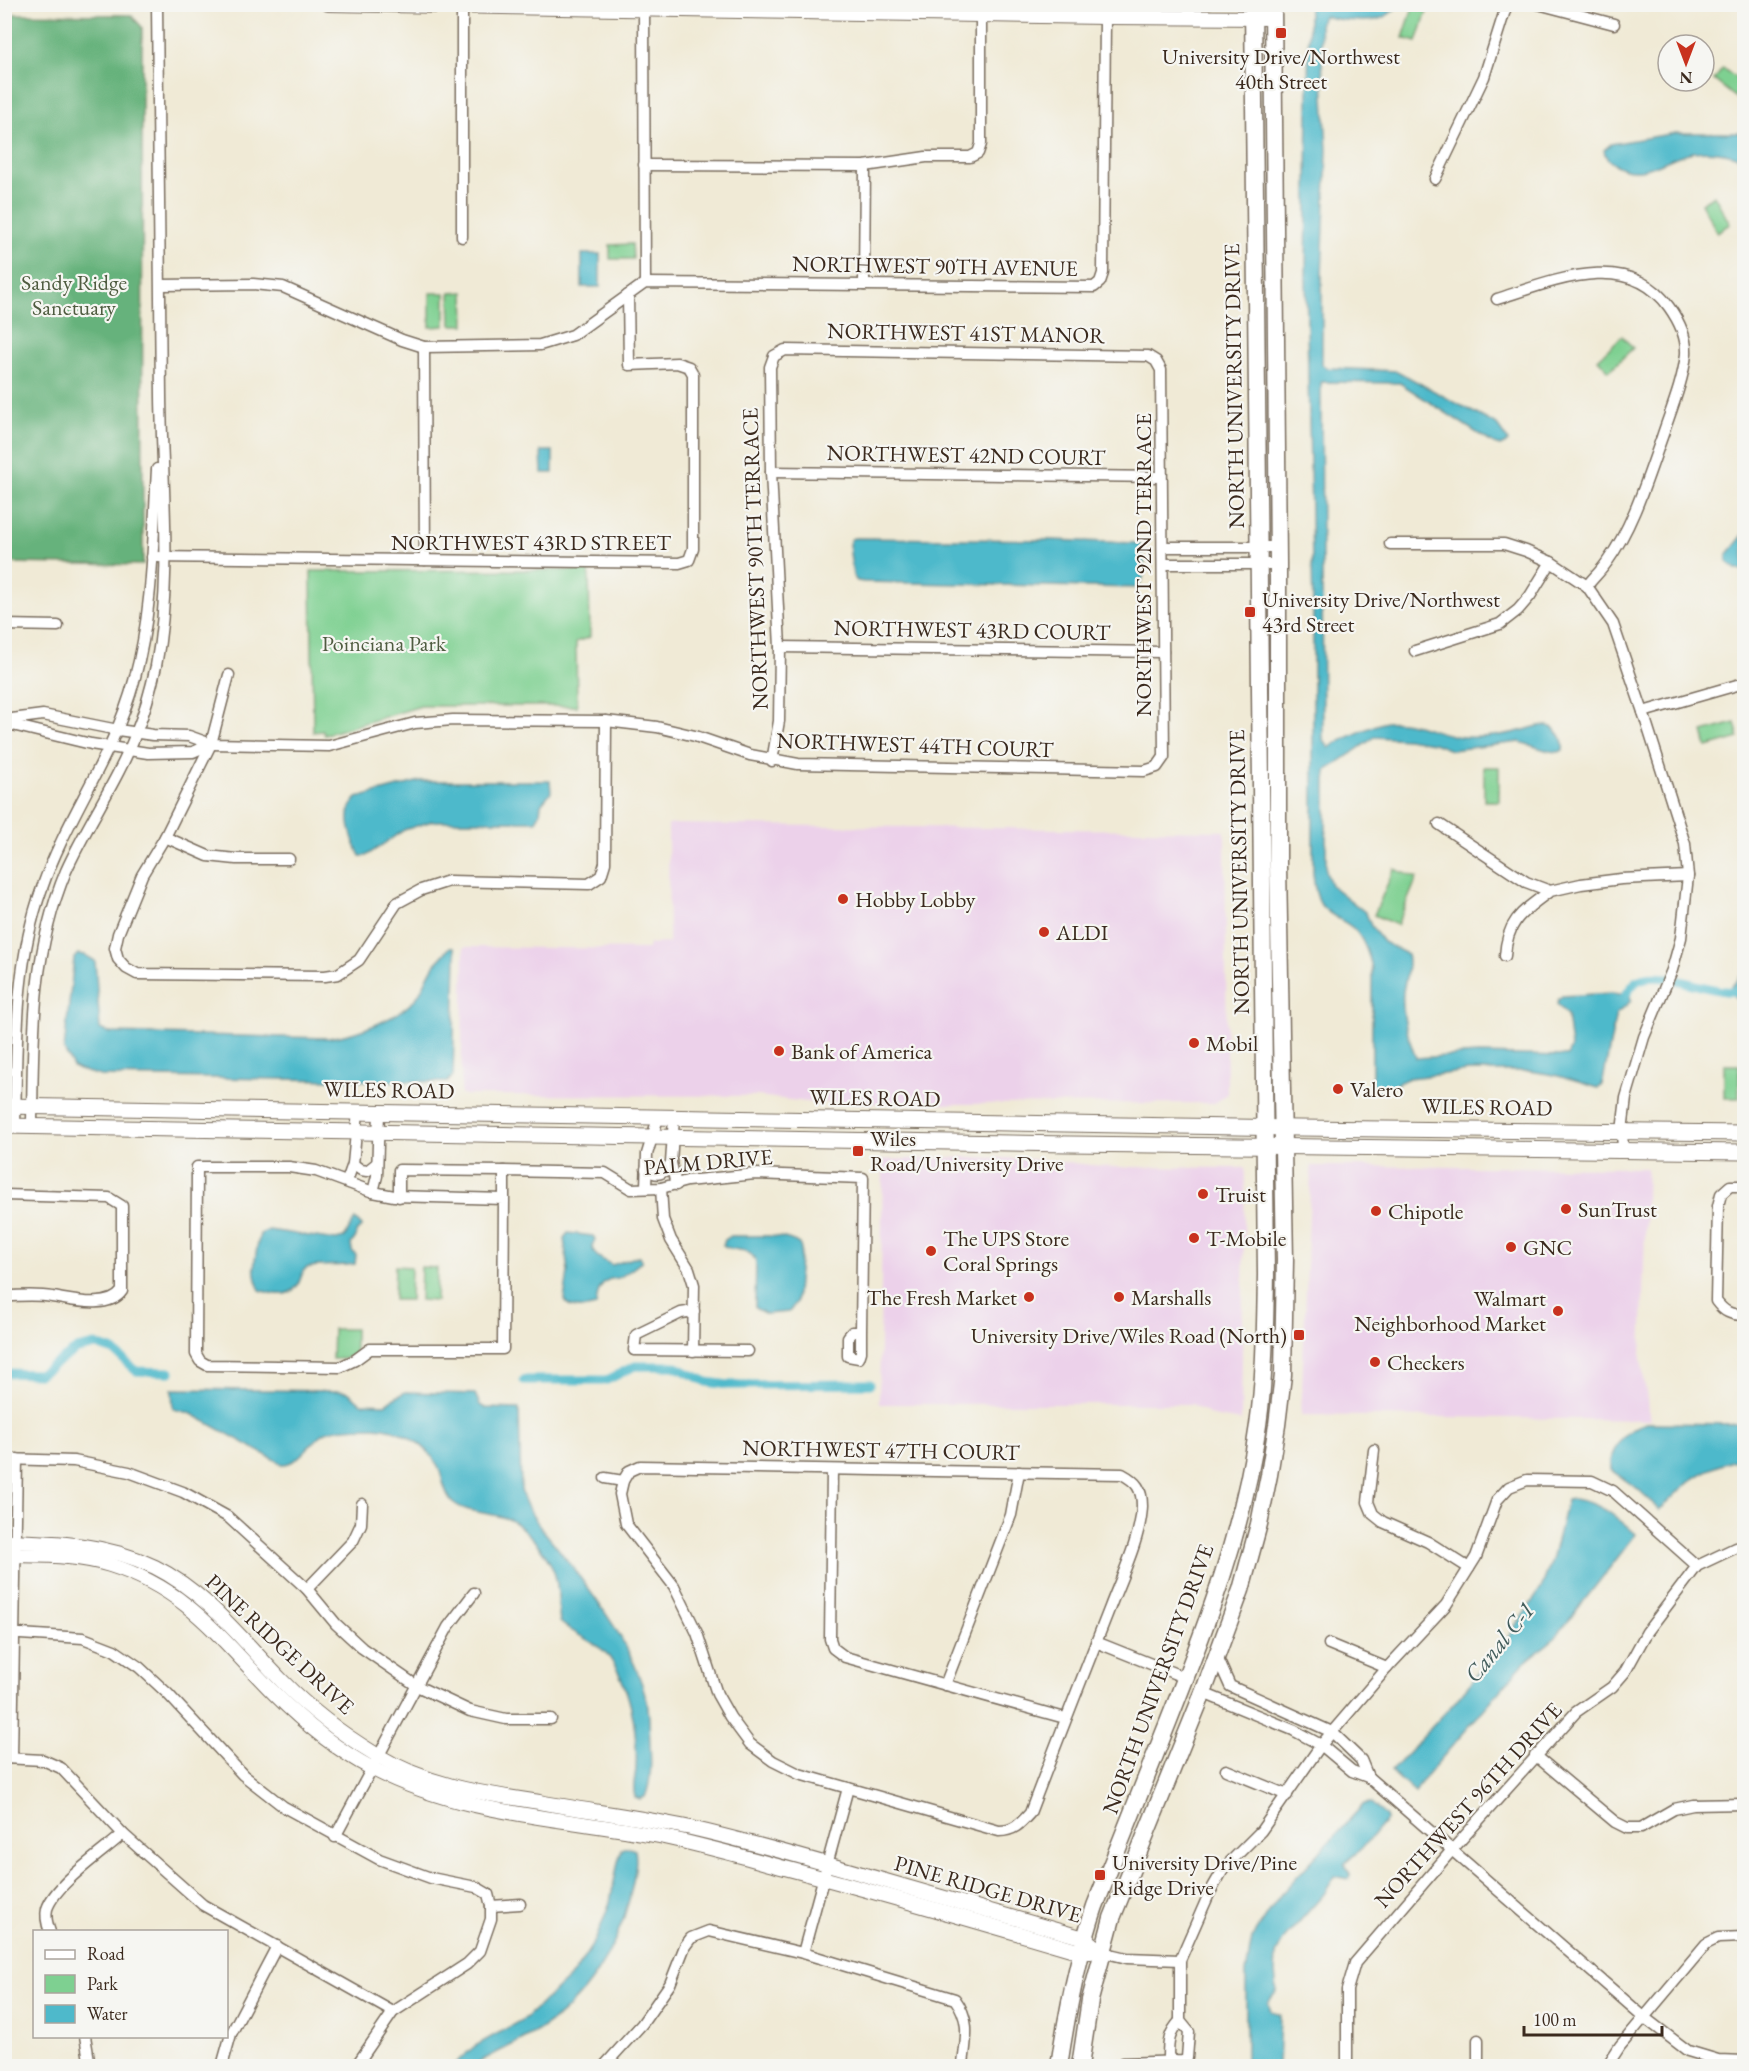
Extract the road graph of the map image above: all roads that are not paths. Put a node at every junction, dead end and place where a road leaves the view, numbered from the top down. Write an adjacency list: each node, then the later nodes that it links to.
1 (157, 4): 18 (street)
2 (328, 4): 5 (street)
3 (1507, 4): 15 (street)
4 (1538, 4): 12 (street)
5 (387, 5): 6 (street)
6 (462, 6): 7 (street); 16 (street)
7 (644, 8): 10 (street); 13 (street)
8 (1253, 11): 9 (street); 11 (street); 30 (main road, NORTH UNIVERSITY DRIVE)
9 (1273, 11): 31 (main road, NORTH UNIVERSITY DRIVE)
10 (981, 14): 11 (street); 14 (street)
11 (1105, 17): 19 (street, NORTHWEST 90TH AVENUE)
12 (1614, 24)
13 (644, 165): 14 (street); 17 (street)
14 (865, 166): 19 (street)
15 (1435, 179)
16 (462, 237)
17 (645, 283): 19 (street, NORTHWEST 90TH AVENUE); 20 (street)
18 (161, 285): 22 (street); 25 (street)
19 (864, 285)
20 (628, 295): 22 (street); 34 (street, NORTHWEST 43RD STREET)
21 (1497, 299): 39 (street)
22 (424, 347): 34 (street)
23 (774, 356): 24 (street, NORTHWEST 41ST MANOR); 26 (street, NORTHWEST 90TH TERRACE)
24 (1156, 361): 27 (street, NORTHWEST 92ND TERRACE)
25 (161, 397): 32 (street); 33 (street)
26 (771, 472): 27 (street, NORTHWEST 42ND COURT); 42 (street, NORTHWEST 90TH TERRACE)
27 (1161, 477): 29 (street, NORTHWEST 92ND TERRACE)
28 (1390, 544): 35 (street)
29 (1163, 547): 30 (street); 36 (street, NORTHWEST 92ND TERRACE)
30 (1258, 547): 31 (street); 37 (main road, NORTH UNIVERSITY DRIVE)
31 (1278, 547): 38 (main road, NORTH UNIVERSITY DRIVE)
32 (152, 557): 33 (street, NORTHWEST 43RD STREET); 50 (street)
33 (165, 557): 34 (street, NORTHWEST 43RD STREET); 51 (street)
34 (425, 560)
35 (1551, 562): 39 (street); 43 (street)
36 (1163, 564): 37 (street); 44 (street, NORTHWEST 92ND TERRACE)
37 (1258, 564): 38 (street); 59 (main road, NORTH UNIVERSITY DRIVE)
38 (1278, 564): 61 (main road, NORTH UNIVERSITY DRIVE)
39 (1587, 586): 47 (street)
40 (4, 625): 41 (street)
41 (58, 626)
42 (780, 647): 44 (street, NORTHWEST 43RD COURT); 55 (street, NORTHWEST 90TH TERRACE)
43 (1415, 651)
44 (1162, 652): 56 (street, NORTHWEST 92ND TERRACE)
45 (229, 675): 52 (street)
46 (1744, 683): 47 (street)
47 (1643, 712): 62 (street)
48 (4, 721): 50 (street, NORTHWEST 44TH COURT); 53 (street, NORTHWEST 44TH COURT)
49 (606, 721): 52 (street, NORTHWEST 44TH COURT); 55 (street, NORTHWEST 44TH COURT); 58 (street)
50 (118, 730): 51 (street, NORTHWEST 44TH COURT); 53 (street)
51 (136, 733): 52 (street, NORTHWEST 44TH COURT); 54 (street)
52 (212, 744): 54 (street, NORTHWEST 44TH COURT); 58 (street)
53 (110, 748): 54 (street, NORTHWEST 44TH COURT); 65 (street)
54 (128, 750): 66 (street)
55 (772, 761): 56 (street, NORTHWEST 44TH COURT)
56 (1157, 767)
57 (1439, 824): 63 (street)
58 (165, 837): 60 (street)
59 (1262, 846): 61 (main road); 73 (main road, NORTH UNIVERSITY DRIVE)
60 (289, 859)
61 (1278, 866): 74 (main road, NORTH UNIVERSITY DRIVE)
62 (1688, 876): 63 (street); 75 (street)
63 (1550, 891): 64 (street)
64 (1505, 956)
65 (10, 1106): 66 (main road, WILES ROAD); 71 (street)
66 (32, 1107): 67 (main road, WILES ROAD); 72 (street)
67 (358, 1112): 68 (main road, WILES ROAD); 76 (street)
68 (379, 1112): 69 (main road, WILES ROAD); 77 (street)
69 (658, 1118): 70 (main road, WILES ROAD); 79 (street)
70 (674, 1118): 73 (main road, WILES ROAD); 80 (street)
71 (10, 1126): 72 (main road, WILES ROAD)
72 (32, 1126): 76 (main road, WILES ROAD)
73 (1265, 1127): 74 (main road, WILES ROAD); 81 (main road, NORTH UNIVERSITY DRIVE)
74 (1284, 1128): 75 (main road, WILES ROAD); 82 (main road, NORTH UNIVERSITY DRIVE)
75 (1622, 1131): 78 (main road, WILES ROAD); 83 (street)
76 (357, 1133): 77 (main road, WILES ROAD); 87 (street)
77 (377, 1133): 79 (main road, WILES ROAD); 85 (street)
78 (1744, 1134)
79 (652, 1137): 80 (main road, WILES ROAD); 88 (street)
80 (672, 1137): 81 (main road, WILES ROAD); 86 (street)
81 (1265, 1147): 82 (main road, WILES ROAD); 120 (main road, NORTH UNIVERSITY DRIVE)
82 (1284, 1147): 83 (main road, WILES ROAD); 123 (main road, NORTH UNIVERSITY DRIVE)
83 (1623, 1150): 84 (main road, WILES ROAD)
84 (1744, 1152)
85 (377, 1163): 87 (street); 95 (street)
86 (670, 1163): 88 (street); 91 (street)
87 (353, 1164): 90 (street)
88 (646, 1169): 93 (street)
89 (504, 1171): 93 (street, PALM DRIVE); 97 (street, PALM DRIVE); 98 (street)
90 (347, 1181): 95 (street); 98 (street)
91 (676, 1185): 94 (street, PALM DRIVE); 102 (street, PALM DRIVE)
92 (1744, 1186): 101 (street)
93 (646, 1188): 94 (street, PALM DRIVE)
94 (661, 1188): 100 (street)
95 (374, 1192): 97 (street)
96 (4, 1195): 99 (street)
97 (399, 1197): 98 (street)
98 (504, 1199)
99 (4, 1296)
100 (694, 1311): 103 (street); 103 (street)
101 (1744, 1315)
102 (861, 1332)
103 (693, 1351): 104 (street)
104 (748, 1352)
105 (1374, 1449): 116 (street)
106 (4, 1459): 107 (street)
107 (17, 1459): 114 (street); 117 (street)
108 (832, 1470): 109 (street, NORTHWEST 47TH COURT); 111 (street, NORTHWEST 47TH COURT); 126 (street)
109 (1019, 1472): 121 (street, NORTHWEST 47TH COURT); 126 (street)
110 (605, 1478): 111 (street)
111 (623, 1481): 139 (street)
112 (362, 1504): 117 (street)
113 (1744, 1547): 115 (street)
114 (10, 1548): 119 (street); 136 (street, PINE RIDGE DRIVE)
115 (1697, 1566): 116 (street); 134 (street, NORTHWEST 96TH DRIVE)
116 (1469, 1568): 124 (street)
117 (307, 1589): 127 (street)
118 (474, 1593): 127 (street)
119 (10, 1633): 135 (street); 143 (street)
120 (1201, 1638): 125 (main road, NORTH UNIVERSITY DRIVE); 128 (main road)
121 (1096, 1642): 125 (street); 129 (street)
122 (1329, 1644): 124 (street)
123 (1217, 1657): 128 (main road, NORTH UNIVERSITY DRIVE); 131 (street)
124 (1387, 1668): 131 (street)
125 (1186, 1678): 132 (main road); 151 (main road, NORTH UNIVERSITY DRIVE)
126 (945, 1685): 129 (street)
127 (417, 1686): 130 (street); 136 (street)
128 (1203, 1692): 132 (main road, NORTH UNIVERSITY DRIVE); 133 (street)
129 (1065, 1718): 139 (street)
130 (551, 1719)
131 (1332, 1732): 133 (street); 138 (street)
132 (1182, 1742): 153 (main road, NORTH UNIVERSITY DRIVE)
133 (1321, 1745): 138 (street); 140 (street)
134 (1535, 1755): 141 (street); 144 (street, NORTHWEST 96TH DRIVE)
135 (8, 1758): 142 (street)
136 (375, 1762): 143 (street); 145 (street, PINE RIDGE DRIVE); 146 (street, PINE RIDGE DRIVE)
137 (1227, 1770): 140 (street)
138 (1368, 1777): 144 (street)
139 (848, 1788): 145 (street)
140 (1287, 1796): 155 (street)
141 (1744, 1804)
142 (123, 1834): 149 (street); 152 (street)
143 (335, 1837): 148 (street)
144 (1452, 1850): 157 (street); 171 (street, NORTHWEST 96TH DRIVE)
145 (826, 1864): 146 (street); 151 (street, PINE RIDGE DRIVE)
146 (823, 1878): 151 (street, PINE RIDGE DRIVE); 154 (street)
147 (520, 1904): 148 (street)
148 (491, 1906): 156 (street)
149 (49, 1930)
150 (1744, 1937): 157 (street)
151 (1083, 1945): 153 (street, PINE RIDGE DRIVE); 169 (main road, NORTH UNIVERSITY DRIVE)
152 (277, 1946): 156 (street); 165 (street)
153 (1102, 1952): 155 (street); 170 (main road, NORTH UNIVERSITY DRIVE)
154 (803, 1953): 167 (street); 168 (street)
155 (1180, 1960): 158 (street)
156 (393, 2012): 166 (street)
157 (1645, 2018): 162 (street); 173 (street)
158 (1180, 2021): 161 (street); 161 (street)
159 (85, 2038): 164 (street)
160 (1479, 2040): 172 (street)
161 (1174, 2061): 163 (street)
162 (1744, 2061)
163 (1123, 2063)
164 (90, 2067)
165 (222, 2067)
166 (356, 2067)
167 (604, 2067)
168 (962, 2067)
169 (1059, 2067)
170 (1080, 2067)
171 (1347, 2067)
172 (1478, 2067)
173 (1607, 2067)

